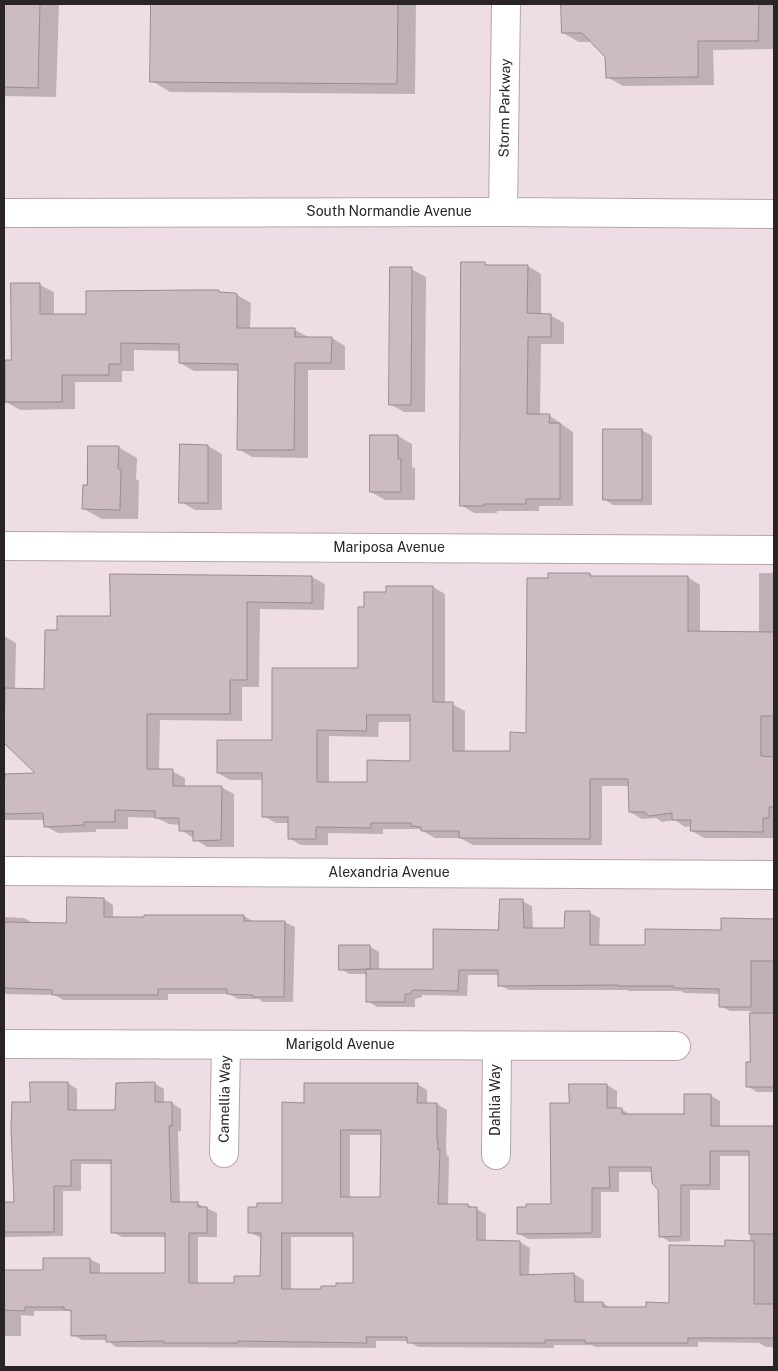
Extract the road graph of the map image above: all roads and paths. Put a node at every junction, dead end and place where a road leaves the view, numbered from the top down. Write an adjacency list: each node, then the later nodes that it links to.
1 (506, 4): 2 (street, Storm Parkway)
2 (503, 212): 3 (street, South Normandie Avenue); 4 (street, South Normandie Avenue)
3 (4, 213)
4 (774, 214)
5 (4, 546): 6 (street, Mariposa Avenue)
6 (774, 550)
7 (4, 871): 8 (street, Alexandria Avenue)
8 (774, 875)
9 (4, 1044): 10 (street, Marigold Avenue)
10 (226, 1045): 11 (street, Marigold Avenue); 13 (street, Camellia Way)
11 (497, 1046): 12 (street, Marigold Avenue); 14 (street, Dahlia Way)
12 (676, 1046)
13 (224, 1153)
14 (496, 1155)

